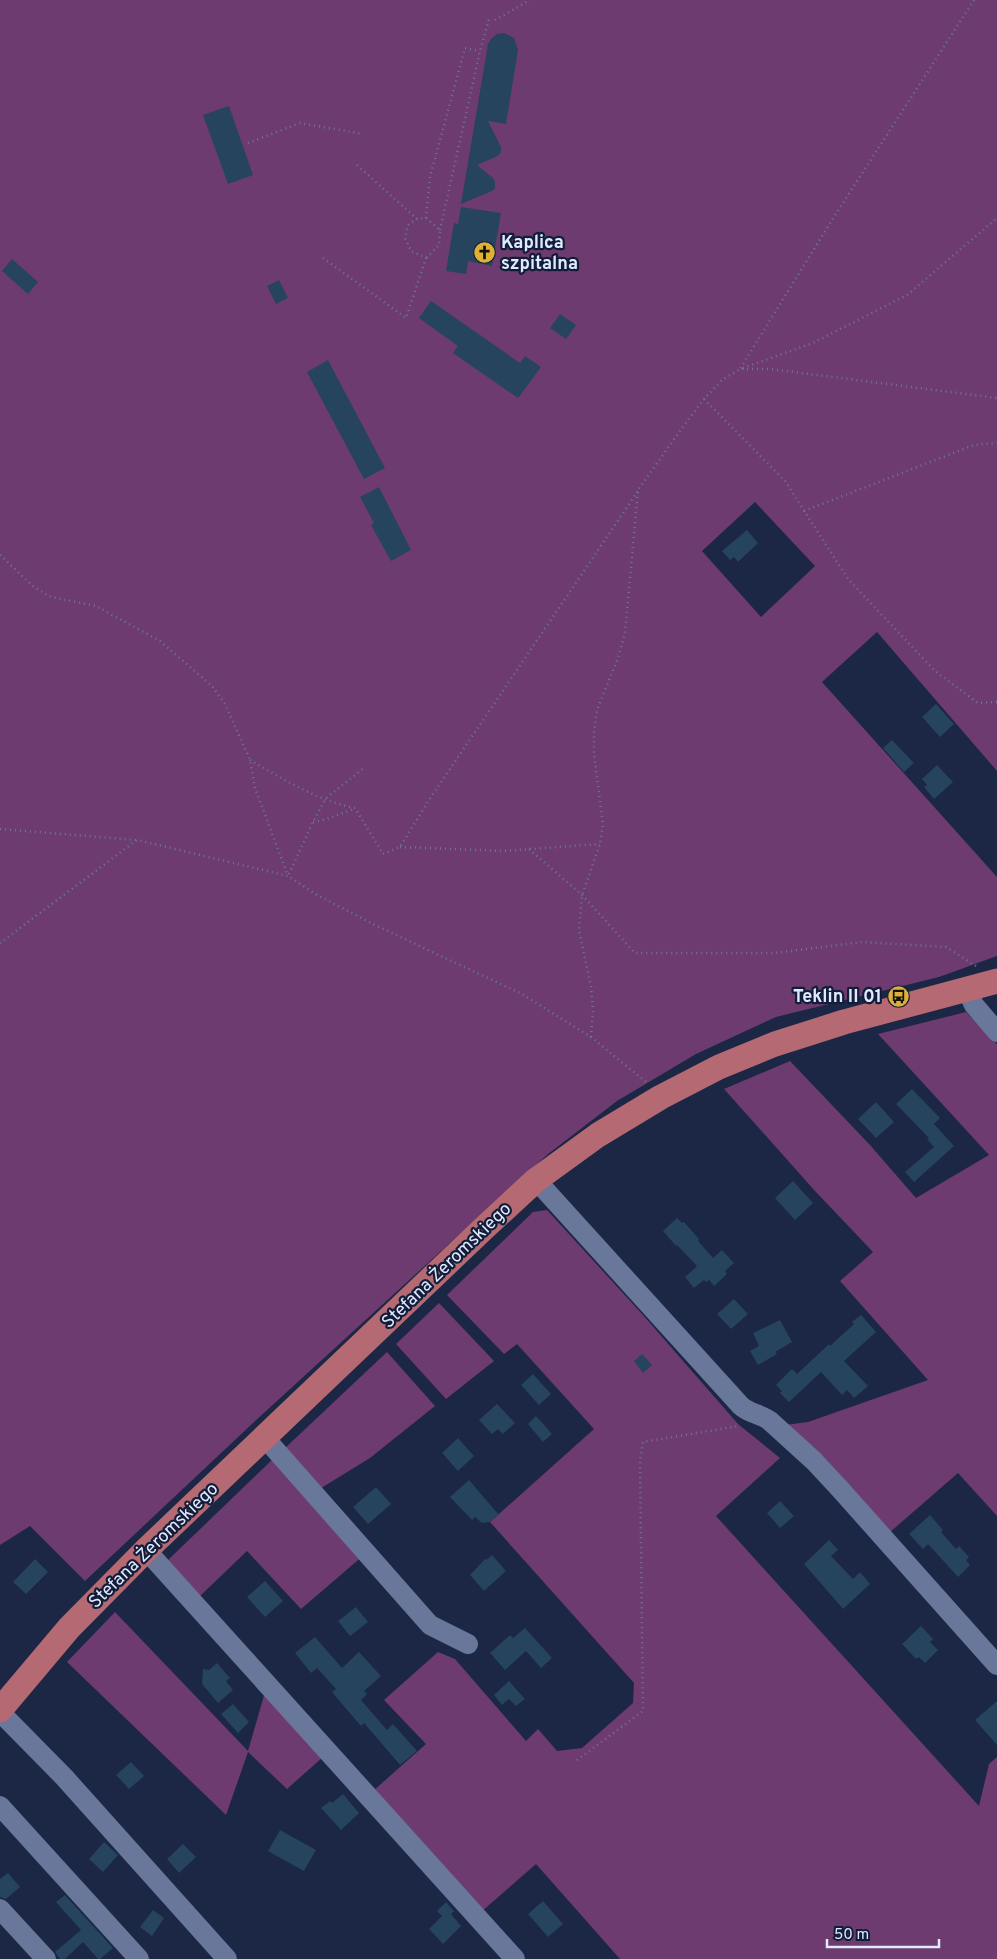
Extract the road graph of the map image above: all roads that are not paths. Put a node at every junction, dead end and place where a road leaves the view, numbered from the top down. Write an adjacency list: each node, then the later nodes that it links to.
1 (982, 986): 2 (lane); 3 (main road, Stefana Żeromskiego)
2 (997, 1032)
3 (536, 1180): 4 (main road, Stefana Żeromskiego); 7 (lane)
4 (265, 1438): 5 (main road, Stefana Żeromskiego); 6 (lane)
5 (146, 1550): 8 (main road, Stefana Żeromskiego); 14 (lane)
6 (468, 1644)
7 (997, 1665)
8 (0, 1711): 13 (lane)
9 (0, 1806): 12 (lane)
10 (0, 1909): 11 (lane)
11 (46, 1959)
12 (140, 1959)
13 (227, 1959)
14 (515, 1959)

